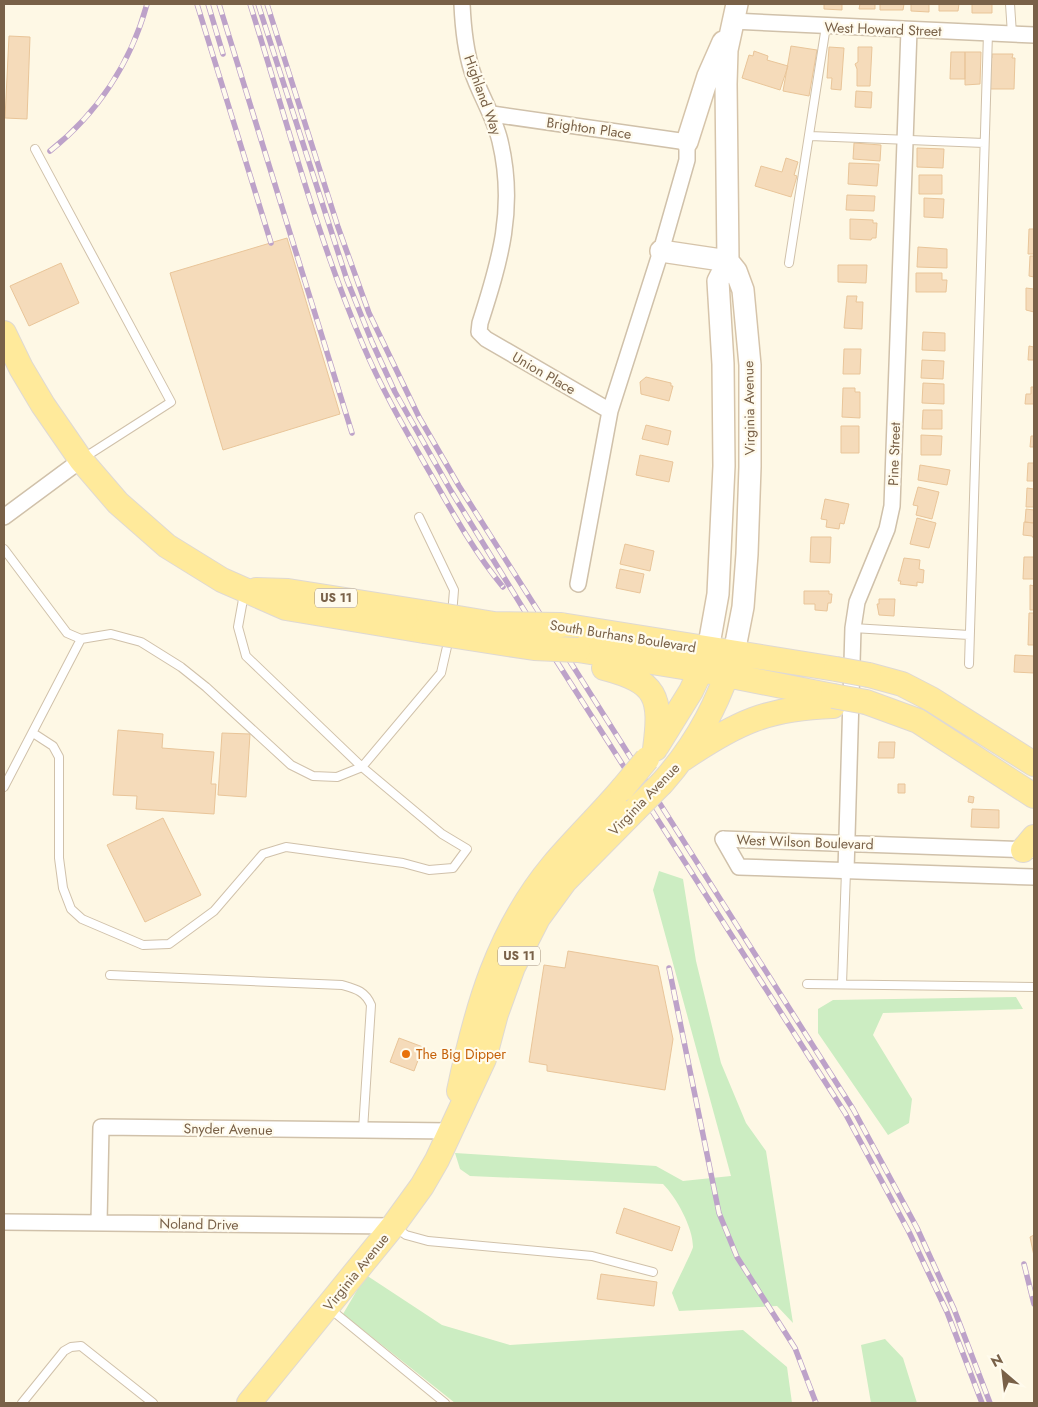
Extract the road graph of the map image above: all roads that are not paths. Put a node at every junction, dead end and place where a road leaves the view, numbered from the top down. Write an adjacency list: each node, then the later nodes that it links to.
1 (462, 4): 9 (street, Highland Way)
2 (1010, 4): 7 (lane)
3 (735, 13): 4 (street, West Howard Street); 12 (main road); 16 (main road, Virginia Avenue)
4 (826, 26): 5 (street, West Howard Street); 10 (lane)
5 (908, 30): 6 (street, West Howard Street); 11 (street, Pine Street)
6 (988, 33): 7 (street, West Howard Street); 13 (lane)
7 (1012, 34): 8 (street, West Howard Street)
8 (1034, 35)
9 (492, 114): 12 (street, Brighton Place); 19 (street, Highland Way)
10 (810, 136): 11 (lane); 17 (lane)
11 (905, 140): 13 (lane); 28 (street, Pine Street)
12 (687, 142): 15 (street)
13 (984, 143): 29 (lane)
14 (35, 149): 21 (lane)
15 (661, 251): 16 (main road); 20 (street)
16 (728, 261): 31 (main road, Virginia Avenue); 33 (main road, Virginia Avenue)
17 (789, 263)
18 (4, 332): 21 (main road, South Burhans Boulevard / US 11)
19 (479, 332): 20 (street, Union Place)
20 (610, 411): 25 (street)
21 (81, 460): 22 (street); 26 (main road, South Burhans Boulevard / US 11)
22 (4, 517)
23 (419, 518): 41 (lane)
24 (4, 549): 30 (lane)
25 (578, 584)
26 (244, 589): 27 (main road, South Burhans Boulevard / US 11); 41 (lane)
27 (426, 622): 32 (main road, South Burhans Boulevard / US 11, bridge); 33 (main road, South Burhans Boulevard / US 11, bridge)
28 (853, 628): 29 (lane); 44 (street, Pine Street)
29 (969, 635): 34 (lane)
30 (81, 639): 37 (lane); 41 (lane)
31 (734, 652): 33 (main road, South Burhans Boulevard / US 11); 35 (main road, Virginia Avenue / US 11); 40 (main road, bridge)
32 (581, 656): 33 (main road, South Burhans Boulevard); 38 (main road)
33 (704, 660): 35 (main road); 38 (main road, Virginia Avenue)
34 (969, 664)
35 (727, 676): 36 (main road); 39 (main road, Virginia Avenue / US 11)
36 (834, 701): 39 (main road); 43 (main road)
37 (33, 733): 41 (lane); 42 (lane)
38 (651, 754): 53 (main road, Virginia Avenue / US 11, bridge)
39 (682, 759): 53 (main road, Virginia Avenue / US 11, bridge)
40 (1034, 764)
41 (362, 767)
42 (4, 787)
43 (1034, 796)
44 (848, 843): 45 (street, West Wilson Boulevard); 46 (street, Pine Street); 46 (street, West Wilson Boulevard)
45 (1030, 846)
46 (846, 871): 47 (street, West Wilson Boulevard); 50 (lane)
47 (1034, 877)
48 (110, 975): 52 (lane)
49 (807, 984): 50 (lane)
50 (842, 984): 51 (lane)
51 (1034, 987)
52 (363, 1130): 53 (street, Snyder Avenue); 55 (street, Snyder Avenue)
53 (451, 1132): 56 (main road, Virginia Avenue / US 11)
54 (4, 1222): 55 (street, Noland Drive)
55 (99, 1222): 56 (street, Noland Drive)
56 (393, 1226): 57 (lane); 58 (main road, Virginia Avenue / US 11)
57 (653, 1272)
58 (327, 1307): 61 (main road, Virginia Avenue / US 11); 62 (lane)
59 (22, 1403): 60 (lane)
60 (153, 1403)
61 (249, 1403)
62 (445, 1403)

